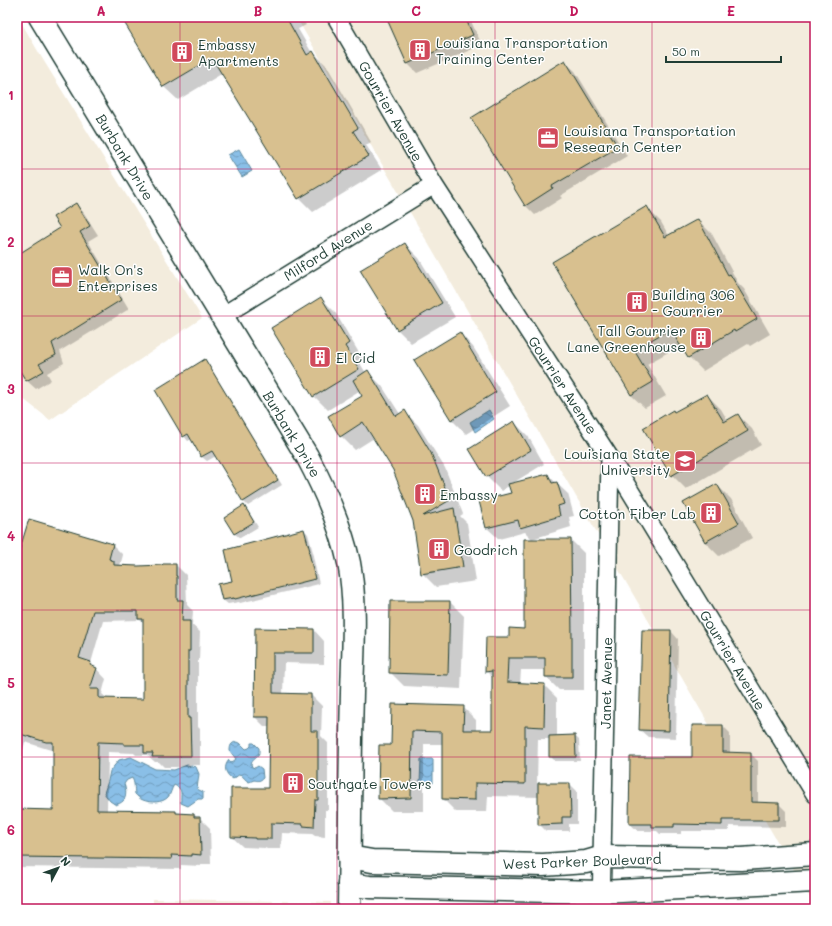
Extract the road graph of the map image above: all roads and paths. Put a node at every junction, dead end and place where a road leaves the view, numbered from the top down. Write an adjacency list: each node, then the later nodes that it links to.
1 (40, 17): 4 (main road, Burbank Drive)
2 (336, 17): 3 (street, Gourrier Avenue)
3 (434, 185): 4 (street, Milford Avenue); 5 (street, Gourrier Avenue)
4 (222, 316): 9 (main road, Burbank Drive)
5 (610, 458): 6 (street, Gourrier Avenue); 8 (street, Janet Avenue)
6 (815, 794)
7 (815, 854): 8 (main road, West Parker Boulevard)
8 (603, 857): 9 (main road, West Parker Boulevard); 12 (street, Janet Avenue)
9 (349, 858): 11 (main road, Burbank Drive)
10 (815, 881): 12 (main road, West Parker Boulevard)
11 (349, 884): 12 (main road, West Parker Boulevard); 13 (main road, Burbank Drive)
12 (601, 901)
13 (348, 909)

